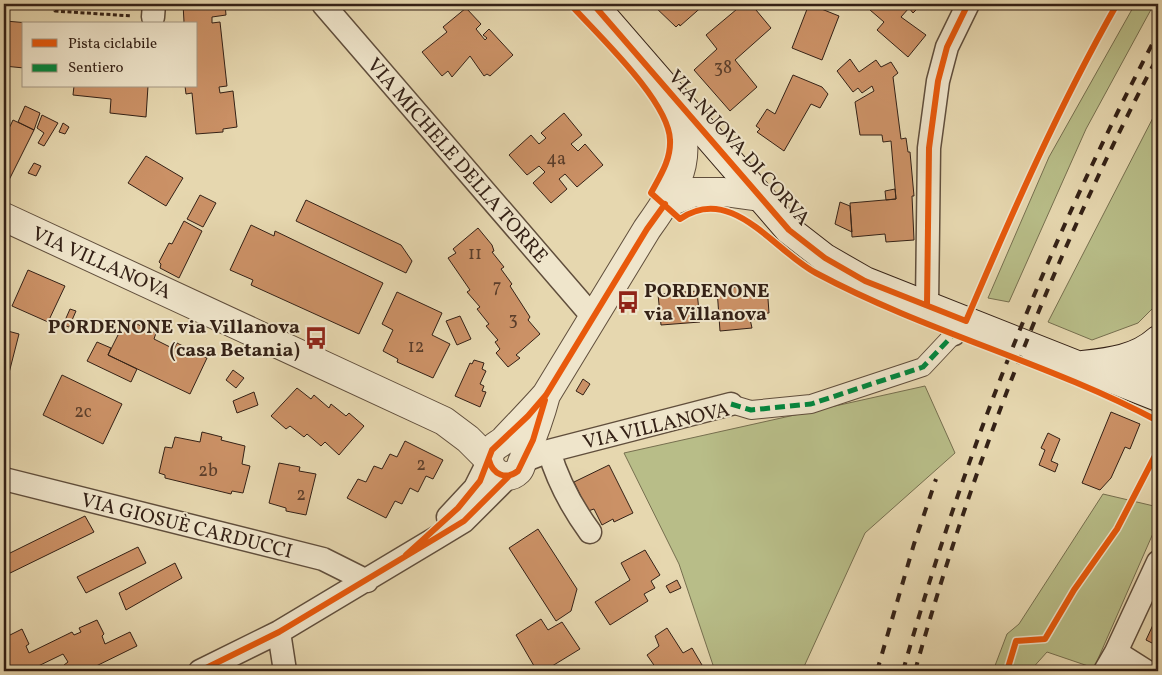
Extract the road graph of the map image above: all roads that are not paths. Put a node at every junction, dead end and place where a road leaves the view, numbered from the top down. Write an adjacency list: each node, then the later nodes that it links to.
1 (323, 4): 10 (street, VIA MICHELE DELLA TORRE)
2 (593, 4): 4 (street, VIA NUOVA DI CORVA)
3 (968, 4): 9 (street)
4 (669, 92): 5 (street, VIA NUOVA DI CORVA); 6 (street)
5 (724, 156): 6 (street); 7 (street, VIA NUOVA DI CORVA)
6 (688, 180): 7 (street); 10 (street)
7 (760, 197): 9 (street, VIA NUOVA DI CORVA)
8 (4, 218): 19 (street, VIA VILLANOVA)
9 (926, 305): 11 (street, VIA NUOVA DI CORVA)
10 (594, 317): 19 (street)
11 (960, 328): 14 (street, VIA NUOVA DI CORVA); 17 (street, VIA VILLANOVA)
12 (1158, 340): 14 (street)
13 (1158, 363): 15 (street)
14 (1080, 365): 15 (street, VIA NUOVA DI CORVA)
15 (1118, 380): 16 (street, VIA NUOVA DI CORVA)
16 (1158, 397)
17 (731, 404): 18 (street, VIA VILLANOVA)
18 (549, 451): 19 (street, VIA VILLANOVA); 21 (street)
19 (505, 460): 23 (street)
20 (4, 479): 23 (street, VIA GIOSUÈ CARDUCCI)
21 (590, 532)
22 (1158, 562): 25 (street)
23 (367, 581): 24 (street)
24 (279, 632): 26 (street); 27 (street)
25 (1111, 662): 28 (street)
26 (200, 671)
27 (285, 671)
28 (1146, 671)

